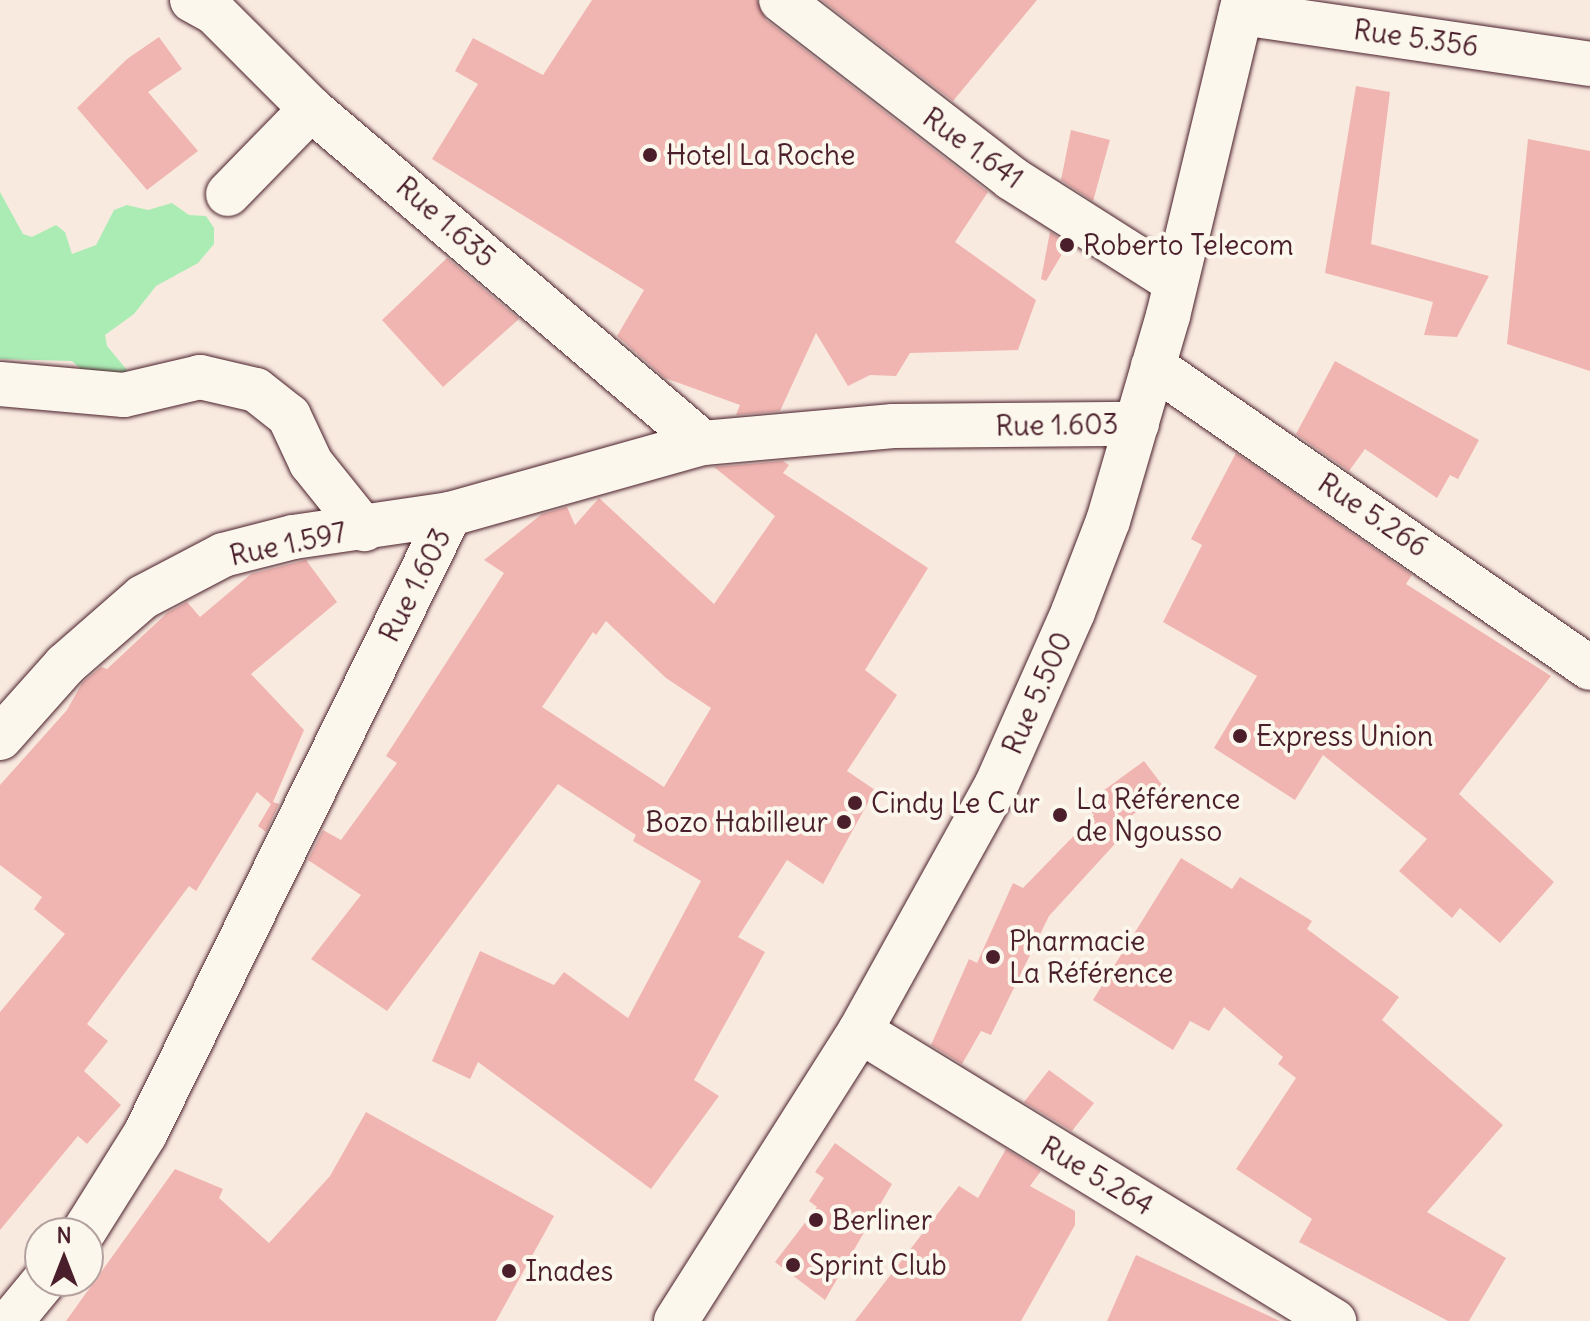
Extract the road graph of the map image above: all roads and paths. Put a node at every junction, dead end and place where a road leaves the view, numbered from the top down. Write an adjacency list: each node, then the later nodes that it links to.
1 (192, 0): 5 (street, Rue 1.635)
2 (781, 0): 7 (street, Rue 1.641)
3 (1242, 6): 4 (street, Rue 5.356); 7 (street, Rue 5.500)
4 (1590, 64)
5 (311, 109): 6 (street); 11 (street, Rue 1.635)
6 (228, 194)
7 (1175, 282): 8 (street, Rue 5.500)
8 (1153, 366): 10 (street, Rue 5.500); 14 (street, Rue 5.266)
9 (0, 384): 13 (street)
10 (1137, 424): 11 (street, Rue 1.603); 16 (street, Rue 5.500)
11 (703, 443): 12 (street, Rue 1.603)
12 (450, 514): 13 (street, Rue 1.597); 17 (street, Rue 1.603)
13 (364, 529): 15 (street, Rue 1.597)
14 (1590, 668)
15 (0, 738)
16 (860, 1031): 20 (street, Rue 5.500); 21 (street, Rue 5.264)
17 (93, 1217)
18 (31, 1297): 19 (street)
19 (11, 1321)
20 (676, 1321)
21 (1334, 1321)

